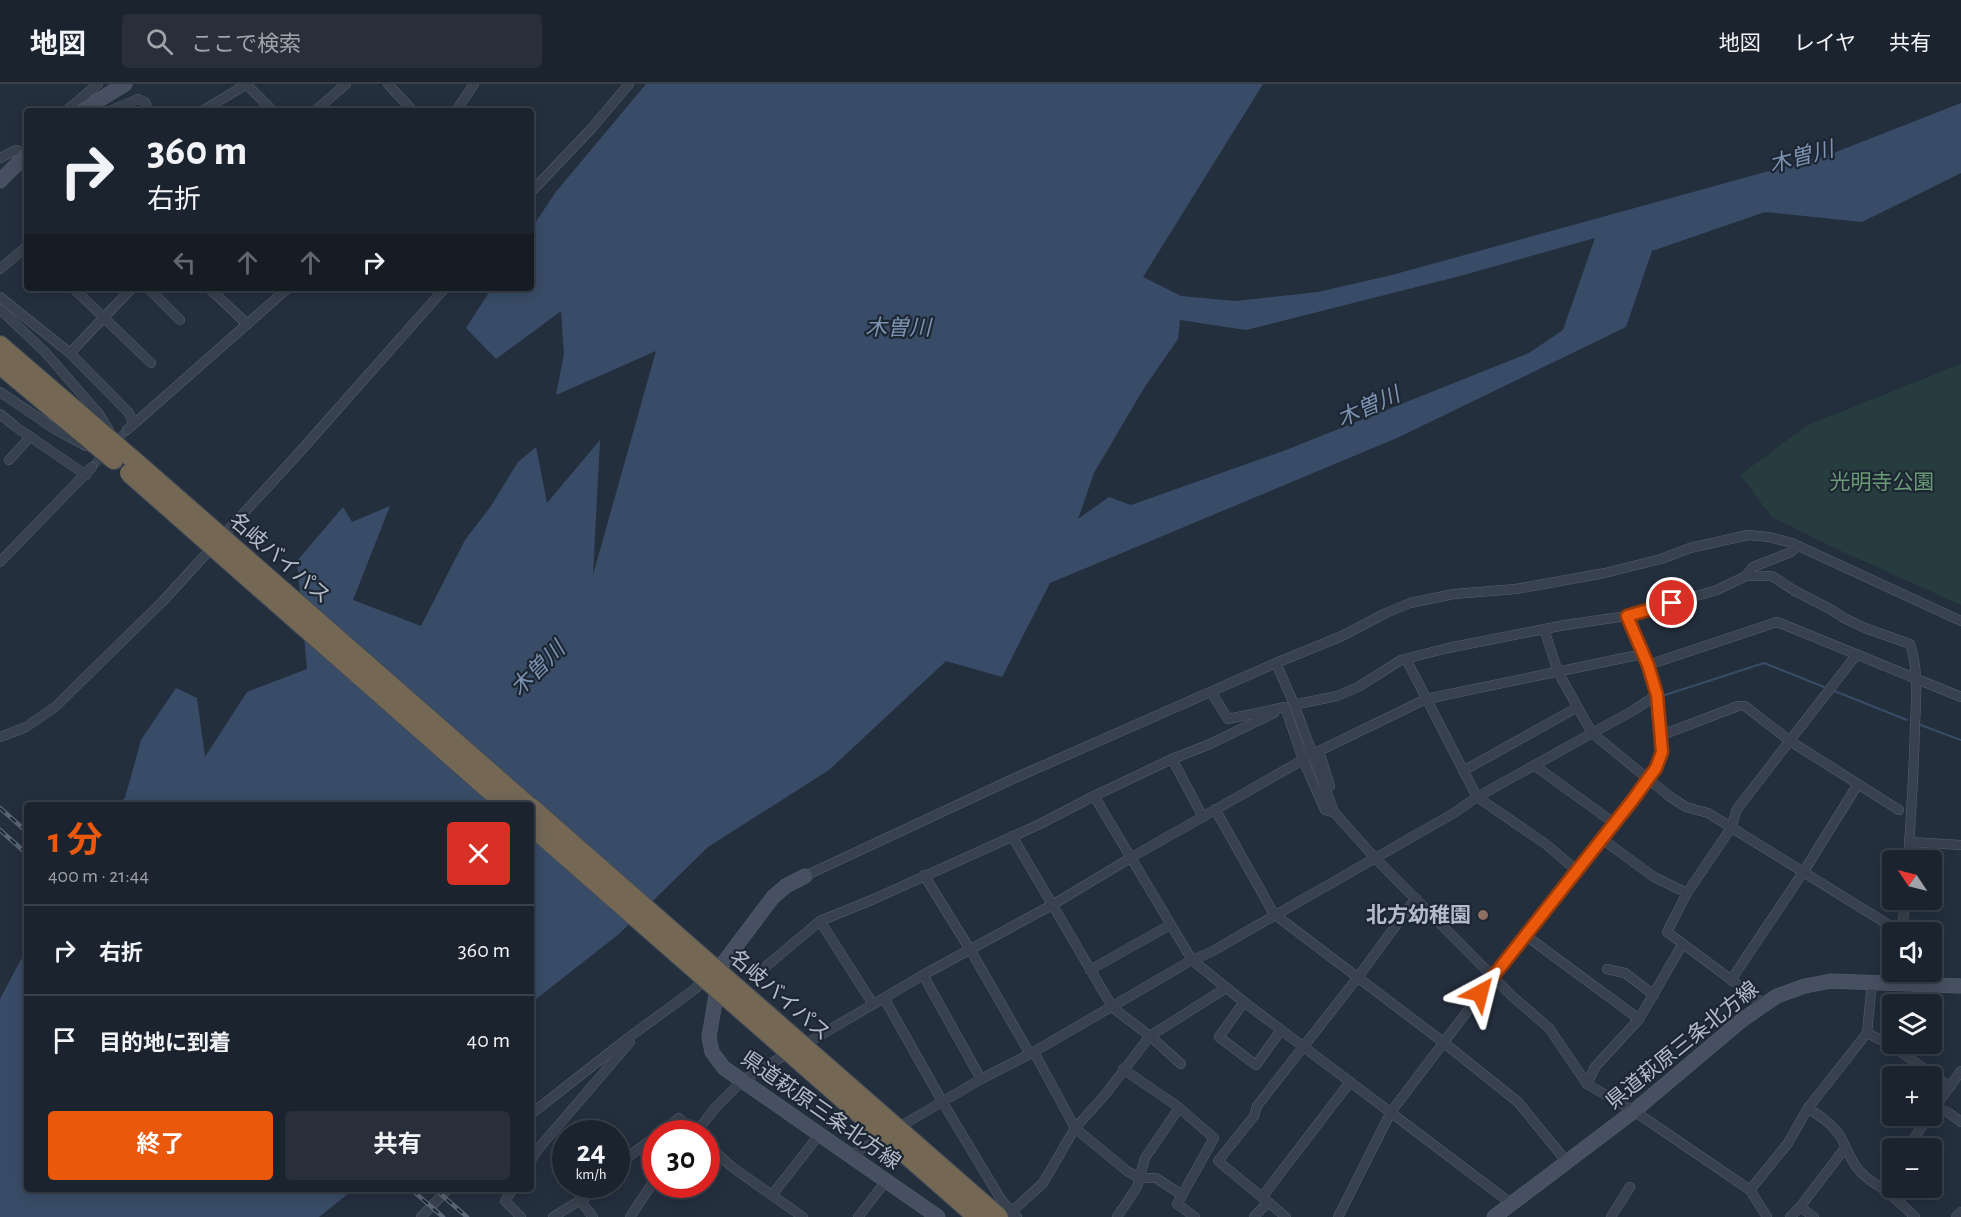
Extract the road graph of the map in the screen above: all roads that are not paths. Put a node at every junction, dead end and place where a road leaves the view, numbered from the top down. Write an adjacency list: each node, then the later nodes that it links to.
1 (98, 84): 8 (street)
2 (125, 84): 9 (main road)
3 (247, 84): 12 (street); 13 (street)
4 (346, 84): 14 (street)
5 (388, 84): 15 (street)
6 (474, 84): 16 (street)
7 (629, 84): 21 (street)
8 (70, 108)
9 (86, 108)
10 (116, 108): 11 (street)
11 (148, 108)
12 (207, 108)
13 (270, 108)
14 (318, 108)
15 (409, 108)
16 (458, 108)
17 (24, 153): 19 (street)
18 (24, 157): 20 (main road)
19 (0, 158)
20 (0, 181)
21 (534, 189)
22 (24, 249): 23 (street)
23 (0, 269)
24 (76, 291): 32 (street)
25 (129, 291): 32 (street)
26 (151, 291): 33 (street)
27 (212, 291): 34 (street)
28 (282, 291): 34 (street)
29 (442, 291): 65 (street)
30 (0, 297): 36 (street)
31 (0, 309): 43 (street)
32 (104, 318): 36 (street); 37 (street)
33 (180, 320)
34 (247, 324): 36 (street)
35 (0, 345): 43 (highway, 名岐バイパス)
36 (70, 353)
37 (151, 363)
38 (0, 365): 43 (highway, 名岐バイパス)
39 (0, 392): 43 (street)
40 (0, 414): 41 (street)
41 (30, 437): 42 (street); 45 (street)
42 (9, 460)
43 (126, 462): 75 (highway, 名岐バイパス, bridge); 76 (highway, 名岐バイパス, bridge)
44 (1798, 546): 46 (street); 48 (street); 53 (street)
45 (0, 562)
46 (1746, 576): 47 (street); 56 (street)
47 (1627, 616): 49 (street); 50 (street)
48 (1961, 621)
49 (1544, 629): 52 (street); 55 (street)
50 (1643, 654): 54 (street); 55 (street)
51 (1857, 654): 54 (street); 56 (street); 66 (street)
52 (1406, 659): 60 (street); 61 (street)
53 (1276, 663): 57 (street); 80 (street)
54 (1648, 665): 58 (street)
55 (1558, 672): 60 (street); 62 (street)
56 (1917, 678): 59 (street); 87 (street)
57 (1211, 692): 61 (street); 95 (street)
58 (1657, 695): 63 (street); 64 (street)
59 (1961, 697)
60 (1426, 699): 67 (street); 70 (street)
61 (1291, 706): 67 (street); 68 (street)
62 (1576, 708): 63 (street); 70 (street)
63 (1592, 733): 69 (street); 71 (street)
64 (1662, 735): 66 (street); 71 (street)
65 (0, 737)
66 (1791, 741): 72 (street); 83 (street)
67 (1312, 755): 78 (street); 80 (street); 80 (street)
68 (1172, 759): 73 (street); 81 (street)
69 (1535, 766): 74 (street); 82 (street)
70 (1463, 771): 74 (street)
71 (1649, 778): 82 (street); 83 (street)
72 (1858, 784): 79 (street); 93 (street)
73 (1094, 796): 85 (street); 90 (street)
74 (1477, 797): 91 (street); 92 (street)
75 (503, 802)
76 (525, 802)
77 (534, 809): 181 (highway, 名岐バイパス, bridge)
78 (1215, 809): 81 (street); 99 (street)
79 (1899, 810)
80 (1334, 812): 91 (street)
81 (1203, 817): 90 (street)
82 (1614, 823): 86 (street)
83 (1731, 828): 93 (street); 96 (street)
84 (534, 829): 190 (highway, 名岐バイパス, bridge)
85 (1012, 836): 94 (street); 98 (street)
86 (1602, 839): 92 (street); 96 (street)
87 (1909, 842): 88 (street); 89 (street)
88 (1961, 845)
89 (1909, 850)
90 (1132, 857): 98 (street); 102 (street)
91 (1374, 857): 97 (street); 99 (street)
92 (1576, 870): 103 (street)
93 (1804, 871): 101 (street); 114 (street)
94 (924, 875): 100 (street); 105 (street)
95 (805, 876): 107 (main road, 県道萩原三条北方線)
96 (1687, 893): 104 (street)
97 (1416, 898): 112 (street); 113 (street)
98 (1052, 905): 105 (street); 109 (street)
99 (1274, 914): 106 (street); 113 (street)
100 (820, 921): 110 (street); 123 (street)
101 (1885, 922)
102 (1170, 925): 106 (street); 109 (street)
103 (1525, 935): 112 (street); 126 (street)
104 (1682, 945): 114 (street); 120 (street)
105 (971, 951): 111 (street); 133 (street)
106 (1192, 960): 119 (street); 125 (street)
107 (721, 966): 127 (street); 138 (main road, 県道萩原三条北方線)
108 (1606, 969): 120 (street)
109 (1090, 970): 125 (street)
110 (757, 974)
111 (923, 975): 121 (street); 137 (street)
112 (1493, 976): 131 (street); 140 (street)
113 (1358, 977): 131 (street); 132 (street)
114 (1731, 980): 124 (street)
115 (1882, 980): 116 (main road, 県道萩原三条北方線)
116 (1872, 982): 124 (main road, 県道萩原三条北方線); 129 (street)
117 (1930, 982): 118 (main road, 県道萩原三条北方線)
118 (1961, 986)
119 (1226, 988): 122 (street); 130 (street)
120 (1654, 995): 126 (street)
121 (884, 998): 123 (street); 143 (street)
122 (1244, 1002): 128 (street); 128 (street)
123 (873, 1004): 138 (street)
124 (1764, 1004): 146 (main road, 県道萩原三条北方線)
125 (1113, 1008): 130 (street); 133 (street)
126 (1639, 1019): 140 (street)
127 (642, 1029): 148 (street); 157 (street)
128 (1281, 1030): 132 (street)
129 (1868, 1033): 141 (street); 145 (street)
130 (1150, 1036): 134 (street); 135 (street)
131 (1443, 1042): 149 (street); 162 (street)
132 (1302, 1046): 139 (street); 161 (street)
133 (1032, 1053): 137 (street); 152 (street)
134 (1181, 1064)
135 (1123, 1069): 144 (street); 152 (street)
136 (1961, 1071): 141 (street)
137 (981, 1079): 143 (street)
138 (742, 1080): 150 (street); 153 (main road, 県道萩原三条北方線)
139 (1350, 1082): 149 (street); 176 (street)
140 (1587, 1084): 146 (street)
141 (1950, 1087): 142 (street)
142 (1942, 1098)
143 (942, 1101): 160 (street); 181 (street)
144 (1179, 1108): 156 (street); 163 (street)
145 (1808, 1108): 155 (street); 167 (street)
146 (1634, 1111): 162 (main road, 県道萩原三条北方線); 167 (street)
147 (1942, 1111): 151 (street)
148 (534, 1112)
149 (1390, 1112): 177 (street); 195 (street)
150 (706, 1120)
151 (1961, 1122)
152 (1075, 1128): 163 (street); 181 (street)
153 (819, 1135): 160 (main road, 県道萩原三条北方線); 171 (street)
154 (642, 1146): 158 (street)
155 (1845, 1148): 166 (street); 178 (street)
156 (1207, 1151): 161 (street); 170 (street)
157 (534, 1156)
158 (630, 1156)
159 (720, 1156): 171 (street)
160 (850, 1156): 164 (main road, 県道萩原三条北方線)
161 (1218, 1161): 176 (street)
162 (1567, 1162): 177 (main road, 県道萩原三条北方線)
163 (1140, 1178): 170 (street); 191 (street)
164 (886, 1181): 188 (street); 189 (main road, 県道萩原三条北方線)
165 (1630, 1187): 197 (street)
166 (1882, 1188)
167 (1750, 1190): 198 (street)
168 (445, 1192): 182 (street)
169 (511, 1192): 183 (street)
170 (1182, 1194): 192 (street)
171 (772, 1195): 187 (street)
172 (583, 1198): 175 (street)
173 (643, 1198): 186 (street)
174 (1892, 1198): 180 (street)
175 (580, 1200): 184 (street); 185 (street)
176 (1265, 1200): 193 (street); 194 (street)
177 (1512, 1204): 196 (main road, 県道萩原三条北方線)
178 (1800, 1207): 199 (street); 200 (street)
179 (1961, 1212): 201 (street)
180 (1909, 1215)
181 (1008, 1216)
182 (421, 1217)
183 (521, 1217)
184 (553, 1217)
185 (593, 1217)
186 (630, 1217)
187 (803, 1217)
188 (858, 1217)
189 (938, 1217)
190 (977, 1217)
191 (1117, 1217)
192 (1195, 1217)
193 (1254, 1217)
194 (1286, 1217)
195 (1338, 1217)
196 (1494, 1217)
197 (1611, 1217)
198 (1767, 1217)
199 (1790, 1217)
200 (1814, 1217)
201 (1956, 1217)

